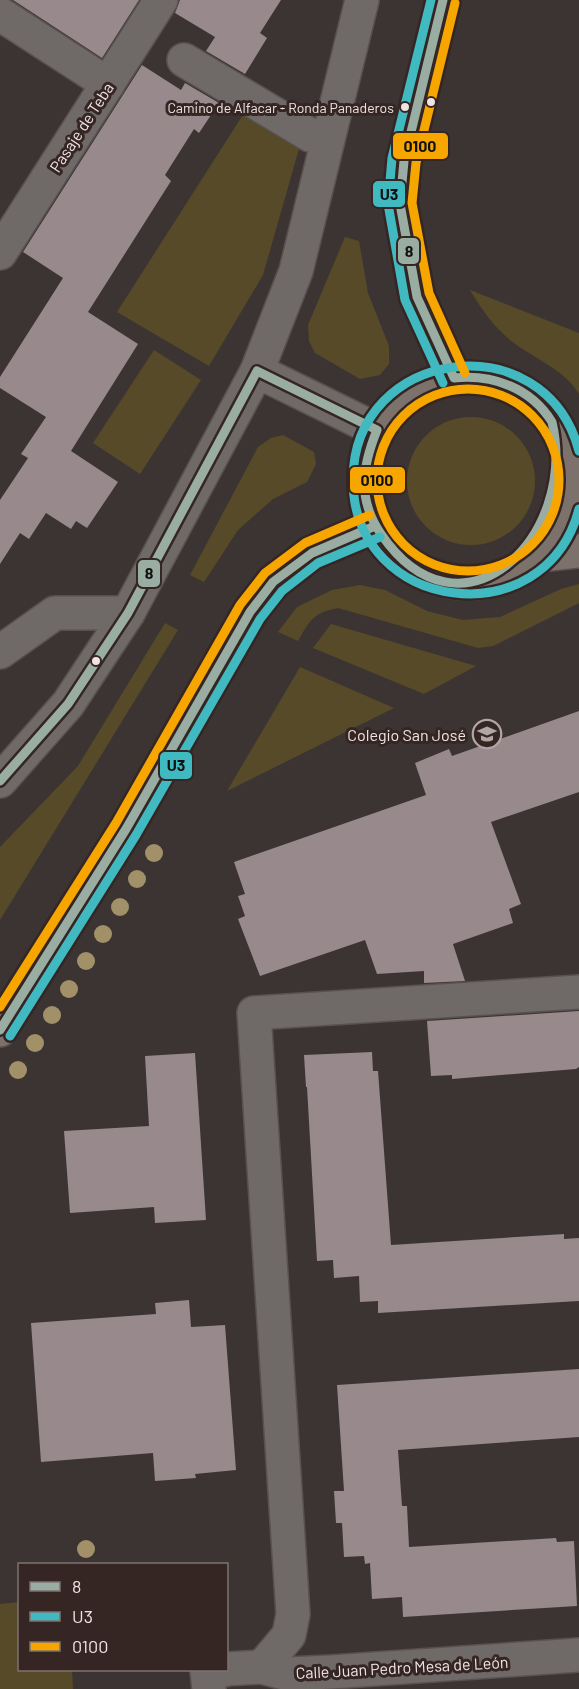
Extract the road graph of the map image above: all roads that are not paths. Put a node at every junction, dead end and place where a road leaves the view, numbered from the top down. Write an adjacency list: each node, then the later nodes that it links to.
1 (7, 0): 5 (street)
2 (160, 0): 7 (street, Pasaje de Teba)
3 (362, 0): 10 (street)
4 (443, 0): 11 (main road)
5 (0, 13): 7 (street)
6 (184, 60): 8 (street)
7 (108, 84): 9 (street, Pasaje de Teba)
8 (310, 135)
9 (0, 253)
10 (257, 371): 12 (street); 17 (street)
11 (454, 378): 12 (main road); 13 (main road)
12 (377, 430): 14 (main road)
13 (574, 455): 16 (main road)
14 (375, 526): 16 (main road); 21 (main road)
15 (579, 551): 16 (main road)
16 (540, 555)
17 (128, 613): 18 (street); 19 (street)
18 (0, 652)
19 (0, 781)
20 (579, 992): 23 (street)
21 (0, 1030)
22 (579, 1655): 26 (street, Calle Juan Pedro Mesa de León)
23 (261, 1667): 24 (street, Calle Juan Pedro Mesa de León); 26 (street, Calle Juan Pedro Mesa de León)
24 (228, 1669)
25 (207, 1671): 27 (street, Calle Juan Pedro Mesa de León)
26 (453, 1677)
27 (208, 1689)

